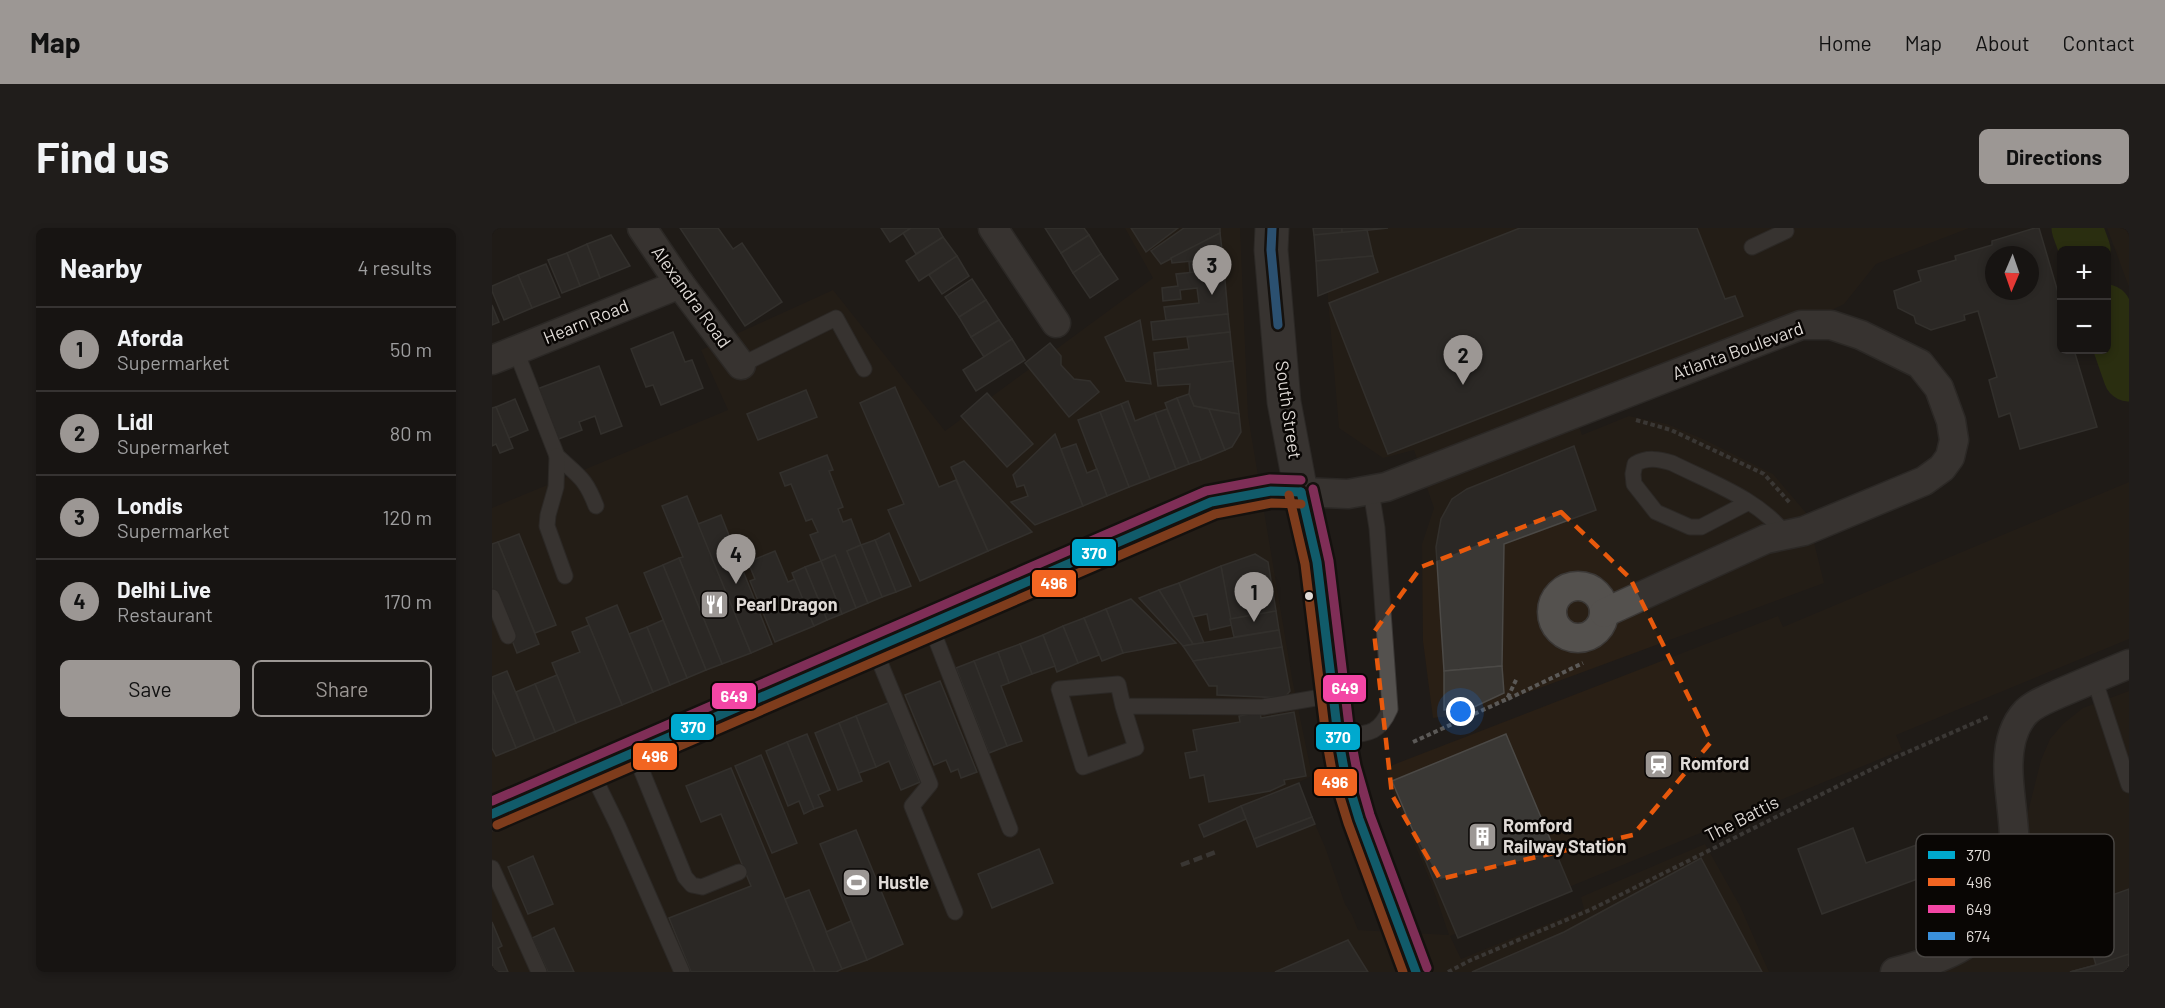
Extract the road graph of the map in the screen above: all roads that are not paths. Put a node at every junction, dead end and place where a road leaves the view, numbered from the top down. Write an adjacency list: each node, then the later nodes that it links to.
1 (642, 228): 6 (street, Alexandra Road)
2 (993, 228): 7 (street)
3 (1272, 228): 13 (street, South Street)
4 (1786, 231): 5 (lane)
5 (1752, 247)
6 (680, 284): 8 (street, Hearn Road); 9 (street, Alexandra Road)
7 (1056, 323)
8 (504, 356): 11 (lane)
9 (741, 365): 10 (lane)
10 (864, 369)
11 (557, 456): 15 (lane); 17 (lane)
12 (1371, 491): 13 (street, Atlanta Boulevard); 16 (street, Atlanta Boulevard); 27 (lane)
13 (1301, 492): 20 (street); 25 (street, South Street)
14 (1749, 502): 14 (lane); 16 (lane)
15 (596, 506)
16 (1790, 523): 19 (street, Atlanta Boulevard)
17 (565, 576)
18 (492, 597): 21 (lane)
19 (1604, 613)
20 (930, 624): 22 (street); 32 (lane)
21 (508, 636)
22 (874, 648): 28 (street); 36 (lane)
23 (2129, 664): 24 (street)
24 (2094, 678): 30 (lane); 33 (street)
25 (1333, 695): 26 (lane); 27 (street, South Street)
26 (1123, 706): 26 (lane)
27 (1338, 736): 38 (street, South Street)
28 (634, 752): 29 (street); 35 (lane)
29 (591, 771): 31 (street); 40 (lane)
30 (2129, 785)
31 (492, 813)
32 (1010, 829)
33 (2012, 834)
34 (492, 868): 39 (lane)
35 (739, 872)
36 (955, 912)
37 (1935, 957): 41 (street)
38 (1411, 968)
39 (539, 972)
40 (682, 972)
41 (1895, 972)

